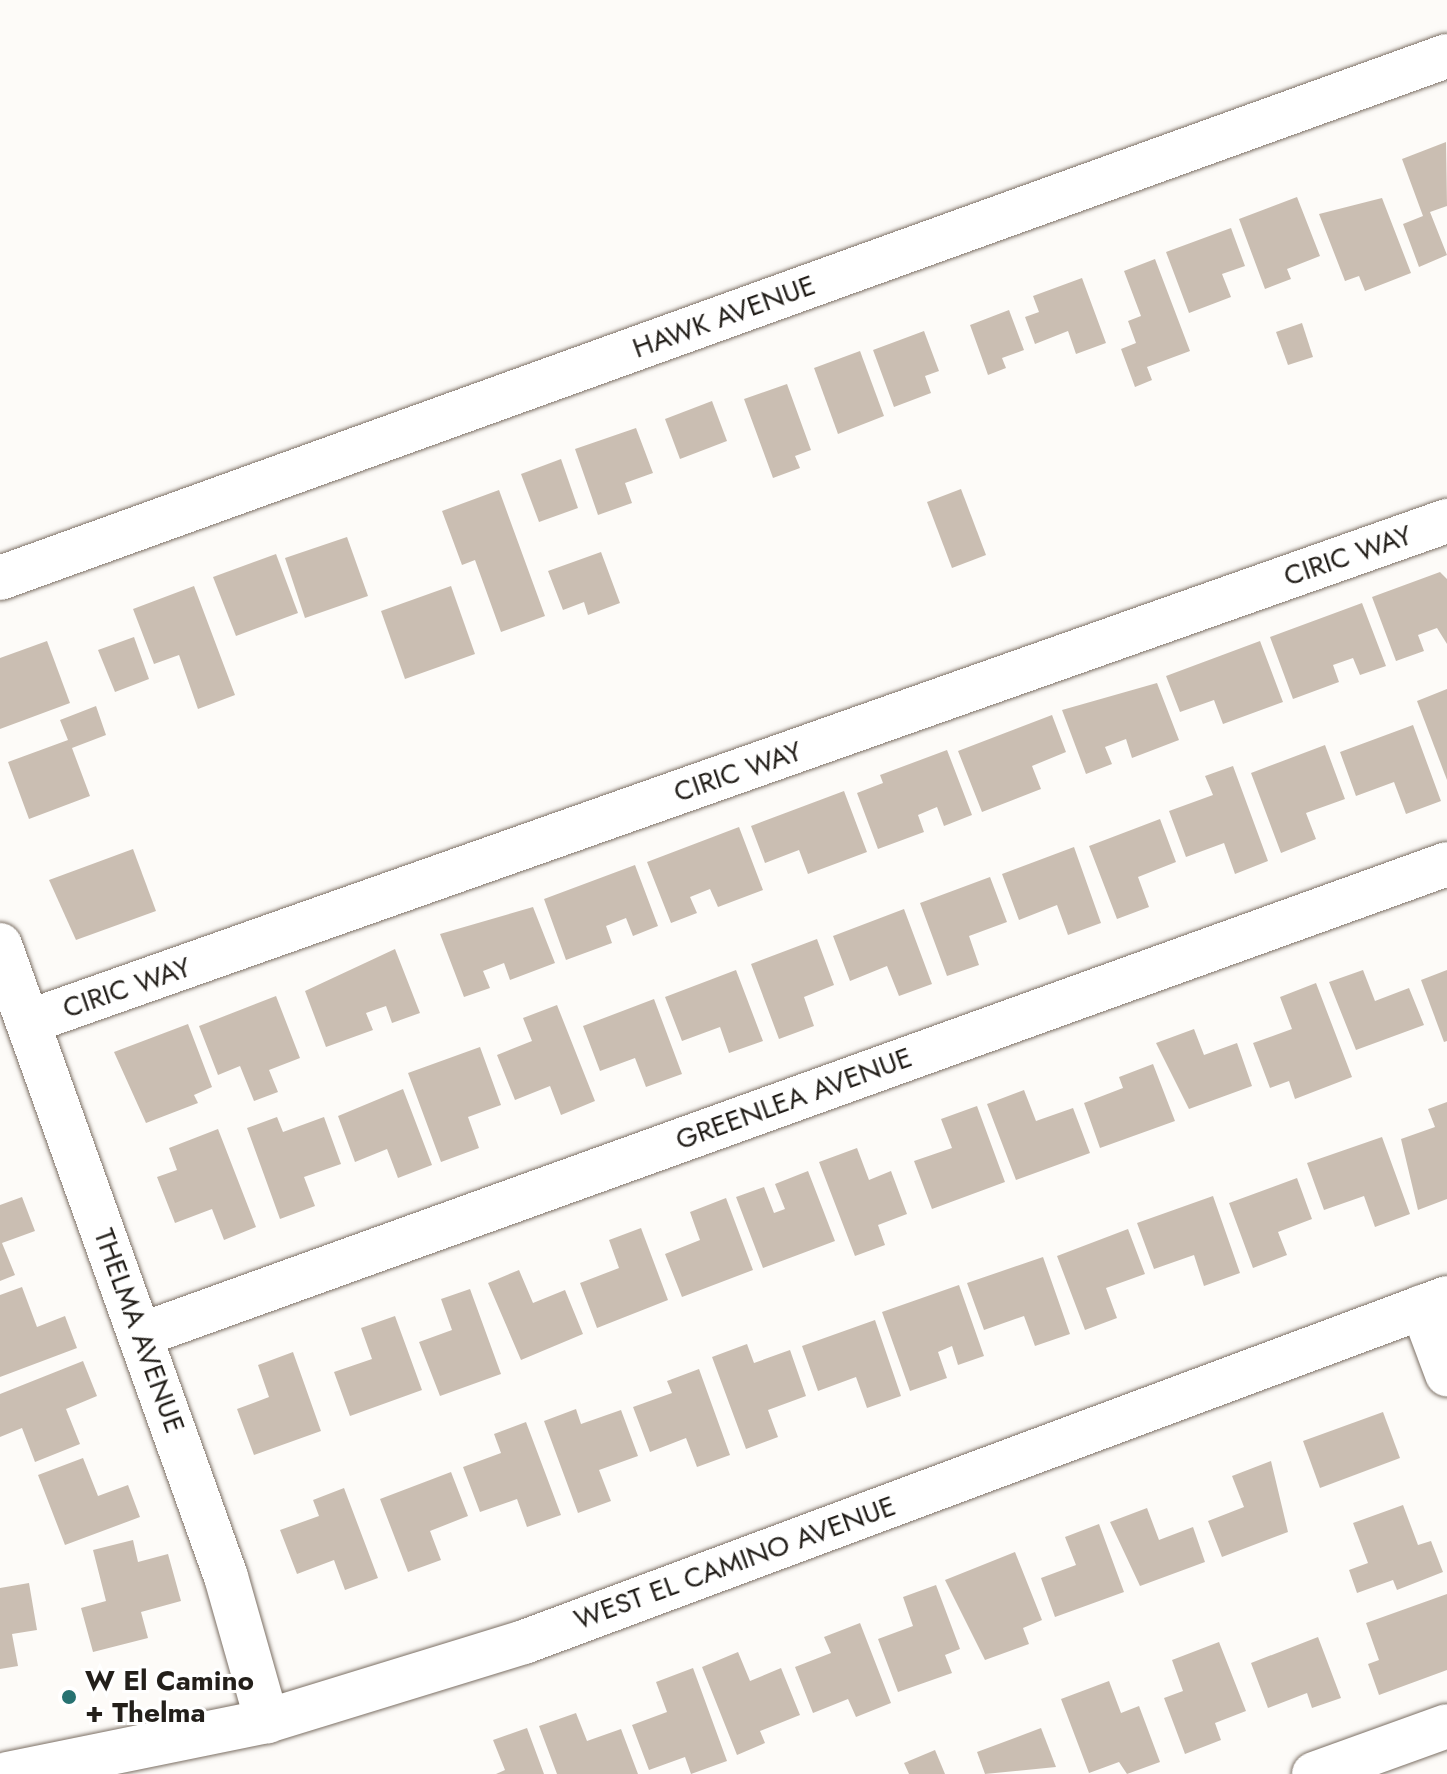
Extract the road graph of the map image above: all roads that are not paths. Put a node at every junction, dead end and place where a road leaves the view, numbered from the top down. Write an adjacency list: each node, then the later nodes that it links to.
1 (1447, 56): 3 (street, HAWK AVENUE)
2 (1447, 521): 6 (street, CIRIC WAY)
3 (0, 578)
4 (1447, 864): 8 (street, GREENLEA AVENUE)
5 (0, 945): 6 (street, THELMA AVENUE)
6 (28, 1022): 8 (street, THELMA AVENUE)
7 (1434, 1302): 9 (street); 10 (street, WEST EL CAMINO AVENUE)
8 (141, 1335): 10 (street, THELMA AVENUE)
9 (1447, 1374)
10 (267, 1721): 12 (street, WEST EL CAMINO AVENUE)
11 (1447, 1726): 13 (street)
12 (18, 1773)
13 (1314, 1774)

